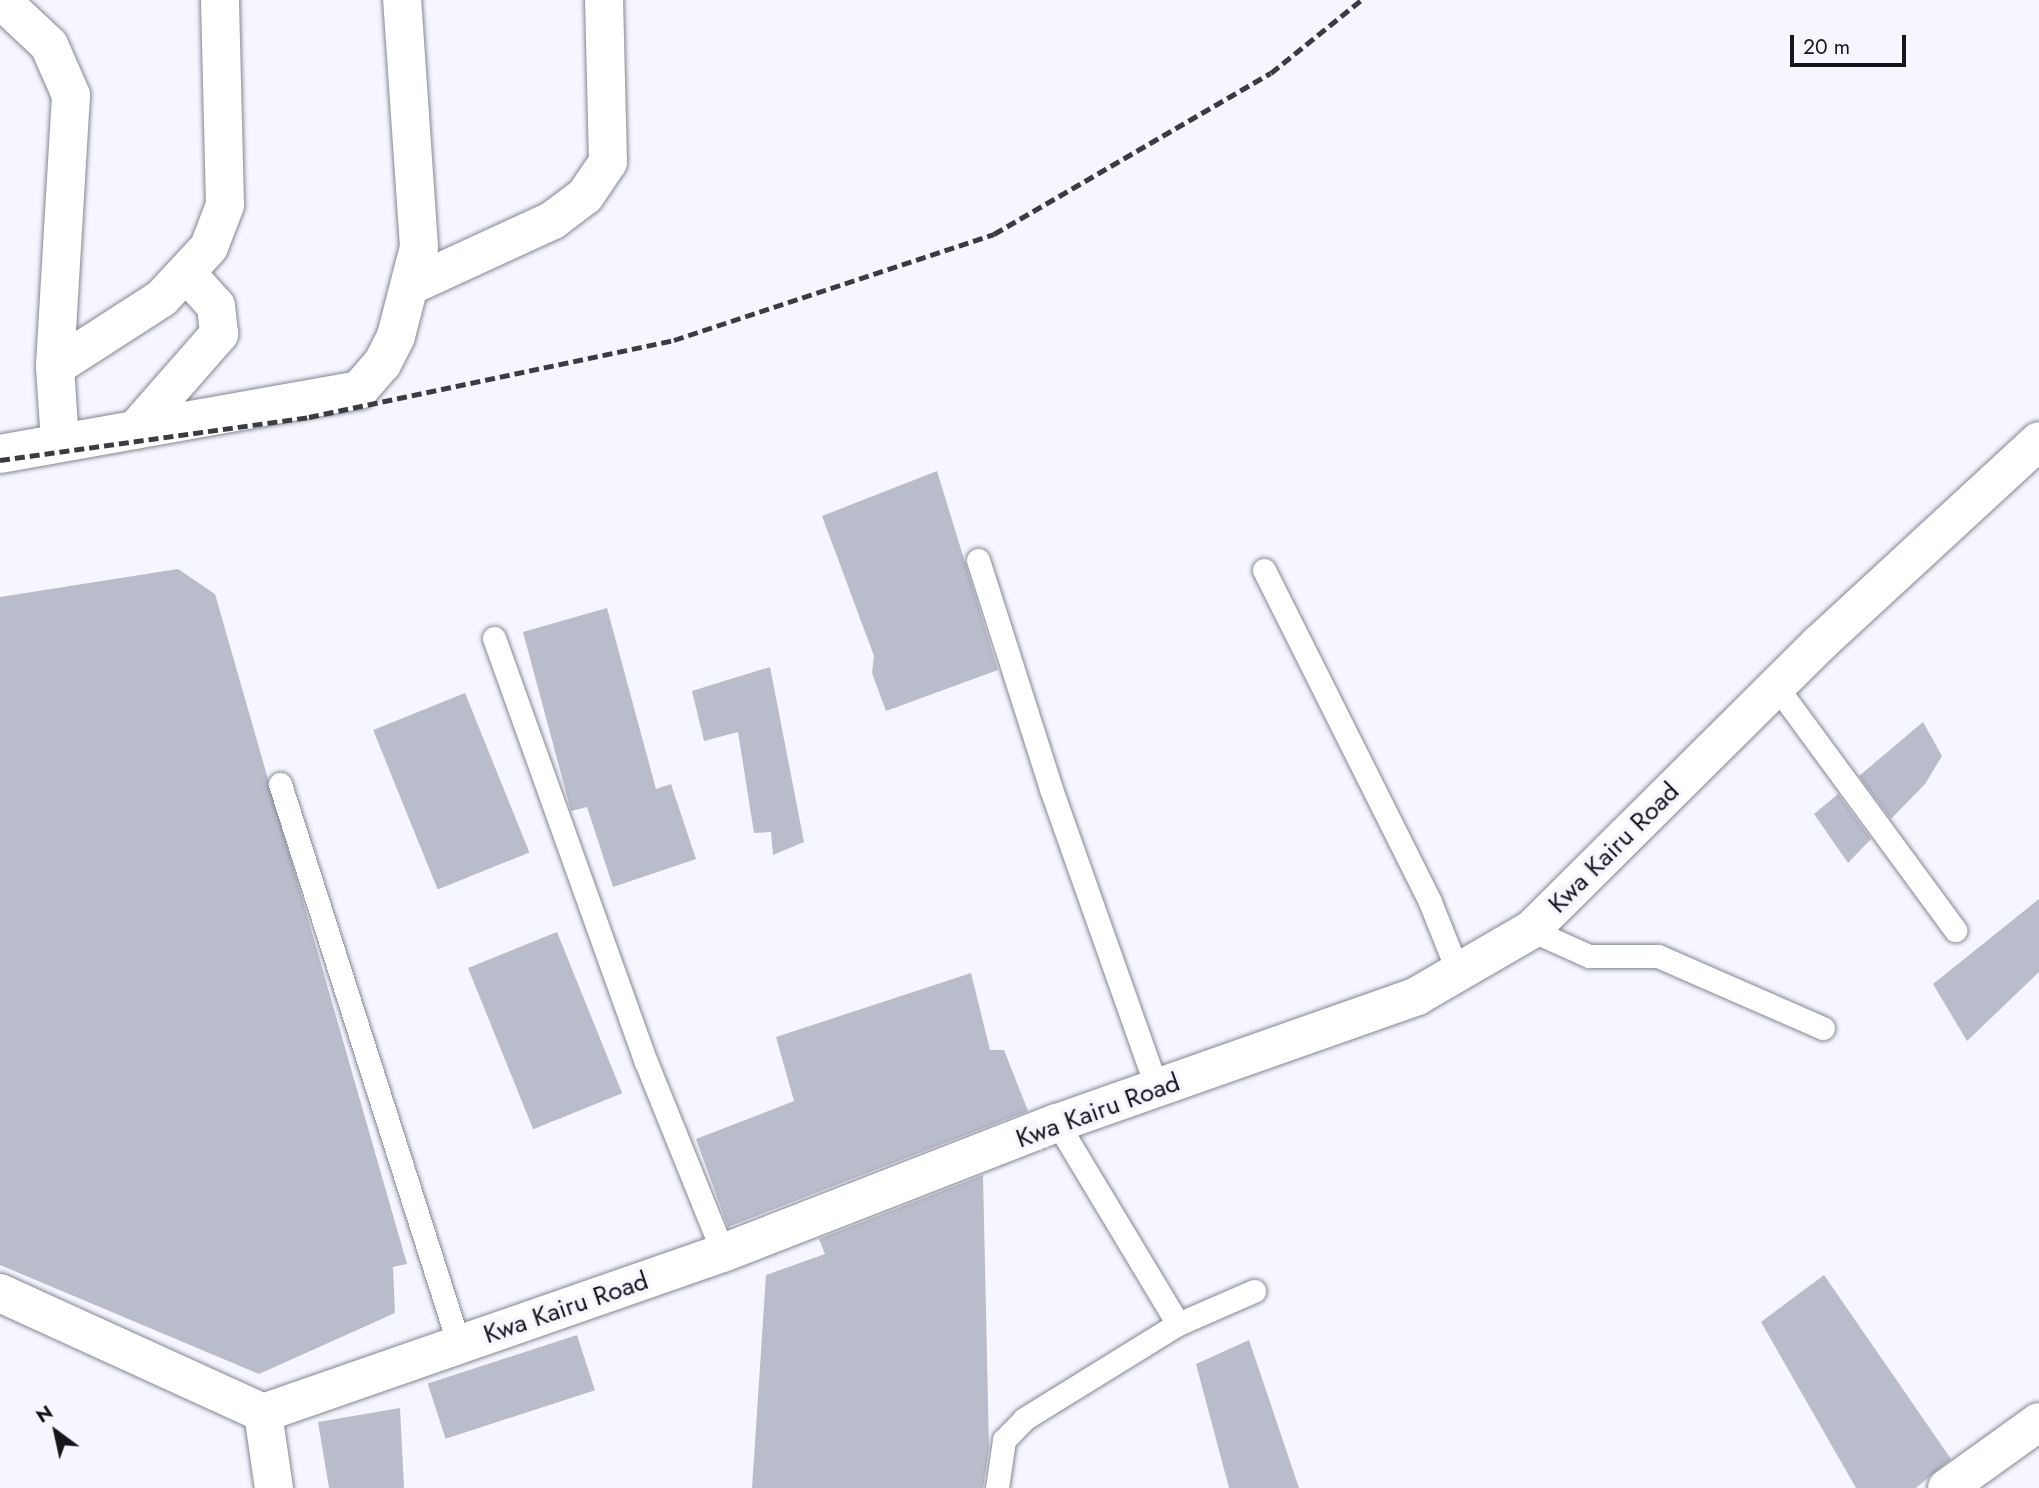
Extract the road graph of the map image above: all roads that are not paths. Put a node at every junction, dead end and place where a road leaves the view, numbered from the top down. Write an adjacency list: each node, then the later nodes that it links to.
1 (1, 0): 7 (street)
2 (220, 0): 5 (street)
3 (402, 0): 6 (street)
4 (604, 0): 6 (street)
5 (188, 275): 7 (street); 8 (street)
6 (412, 285): 8 (street)
7 (55, 367): 10 (street)
8 (135, 430): 10 (street)
9 (2039, 440): 15 (street, Kwa Kairu Road)
10 (60, 443): 11 (street)
11 (0, 454)
12 (978, 560): 21 (lane)
13 (1264, 570): 19 (lane)
14 (494, 638): 23 (lane)
15 (1776, 686): 17 (street, Kwa Kairu Road); 18 (lane)
16 (280, 784): 27 (lane)
17 (1531, 930): 19 (street, Kwa Kairu Road); 20 (lane)
18 (1955, 930)
19 (1458, 972): 21 (street, Kwa Kairu Road)
20 (1823, 1028)
21 (1157, 1090): 22 (street, Kwa Kairu Road)
22 (1058, 1123): 23 (street, Kwa Kairu Road); 26 (lane)
23 (723, 1254): 27 (street, Kwa Kairu Road)
24 (1254, 1291): 26 (lane)
25 (0, 1293): 28 (street)
26 (1178, 1324): 32 (lane)
27 (459, 1345): 28 (street, Kwa Kairu Road)
28 (263, 1413): 31 (street)
29 (2039, 1422): 30 (street)
30 (1951, 1487)
31 (274, 1488)
32 (997, 1488)

